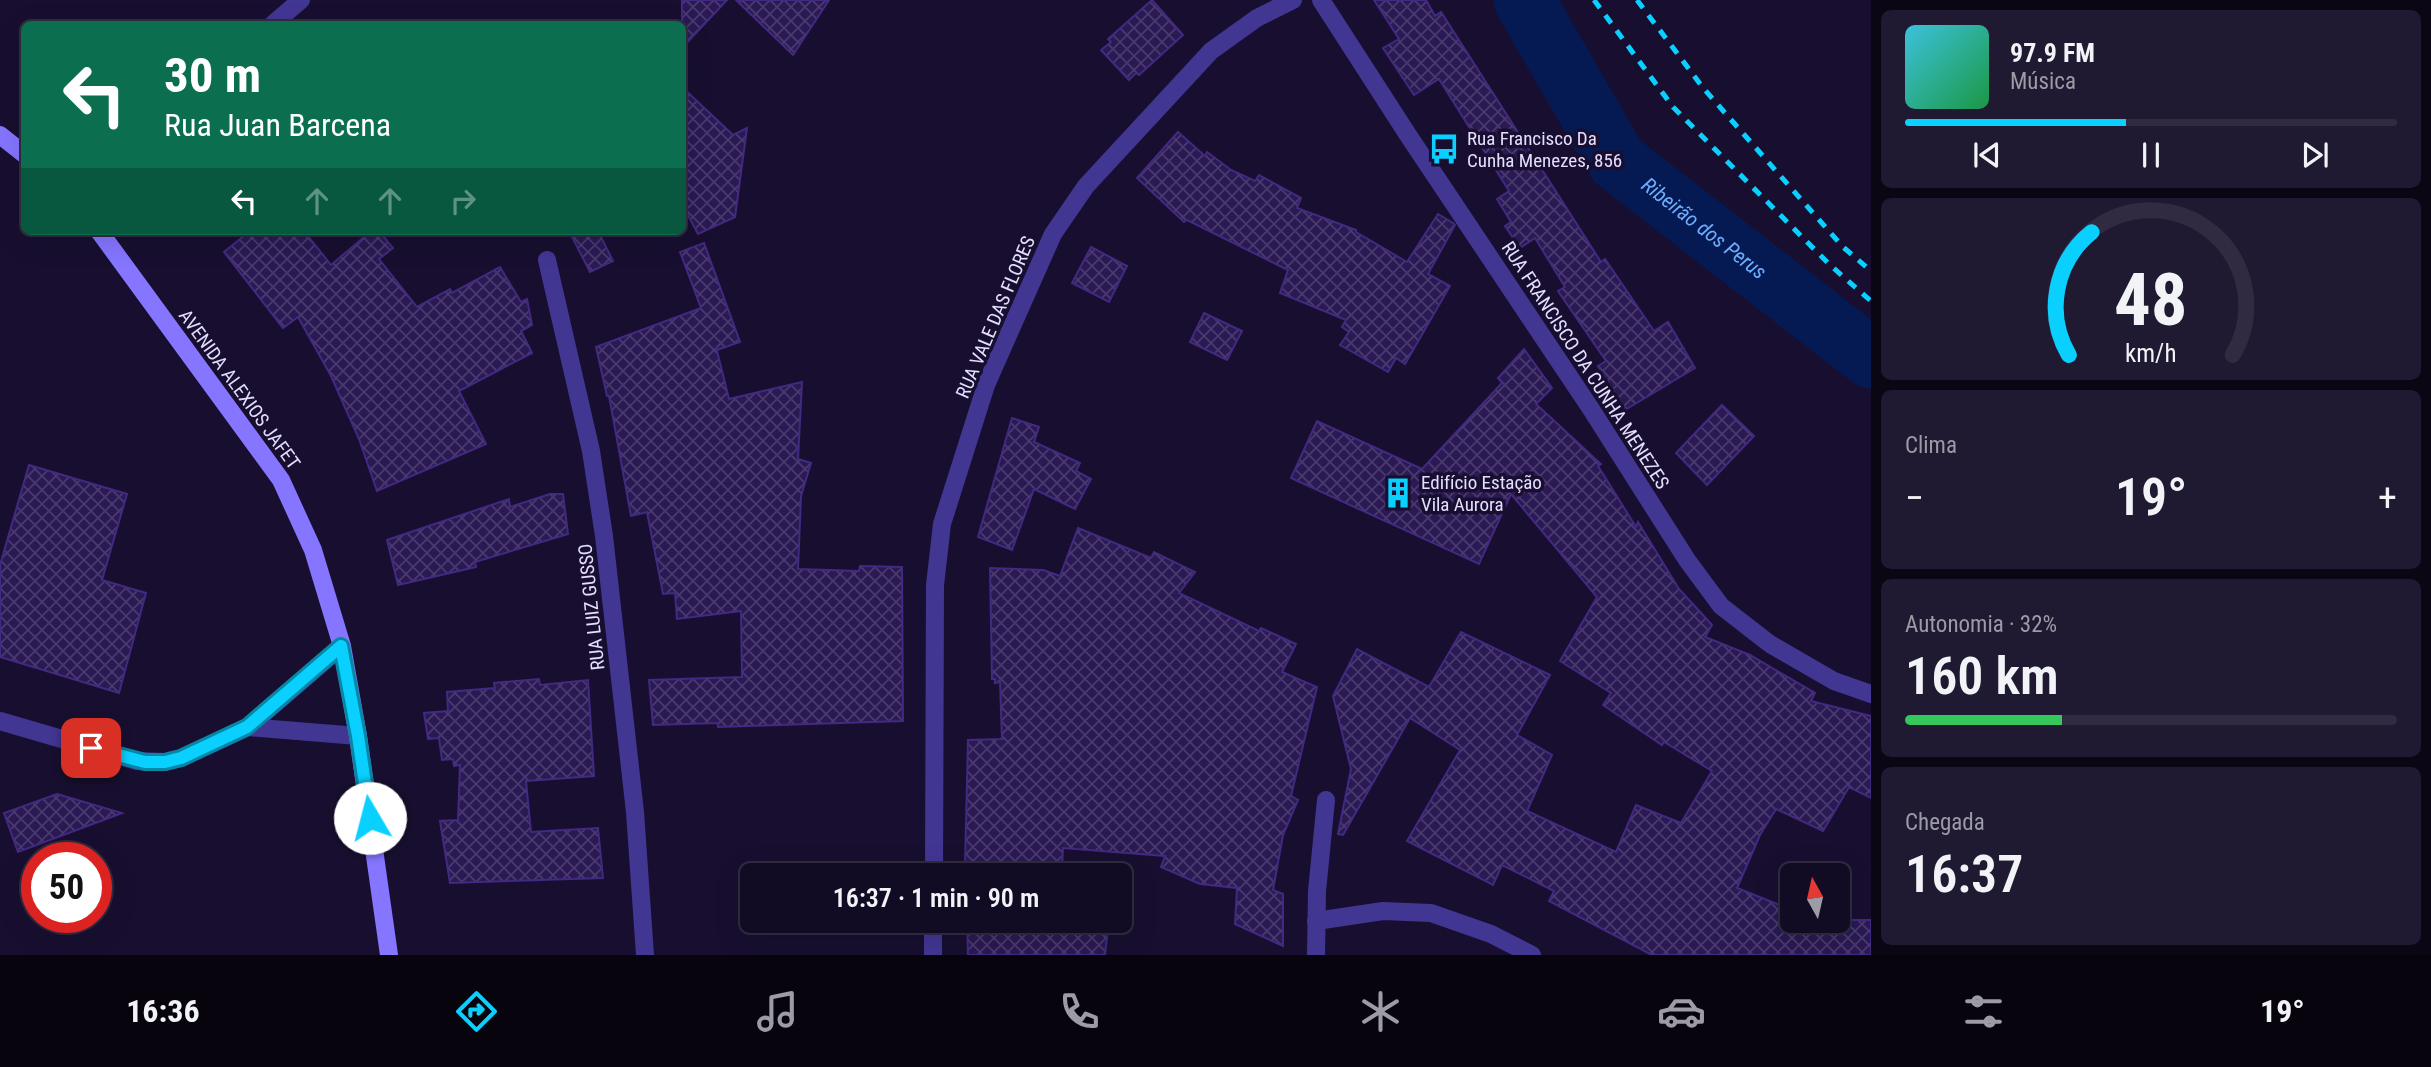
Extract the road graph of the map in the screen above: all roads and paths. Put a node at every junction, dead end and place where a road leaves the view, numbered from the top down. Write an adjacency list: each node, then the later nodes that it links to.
1 (302, 0): 4 (street)
2 (1293, 0): 15 (street, RUA VALE DAS FLORES)
3 (1321, 0): 10 (street, RUA FRANCISCO DA CUNHA MENEZES)
4 (277, 21)
5 (0, 135): 6 (main road)
6 (21, 152)
7 (102, 235): 9 (main road, AVENIDA ALEXIOS JAFET)
8 (547, 260): 19 (street, RUA LUIZ GUSSO)
9 (341, 646): 12 (street); 13 (main road, AVENIDA ALEXIOS JAFET)
10 (1871, 694)
11 (0, 721): 12 (street)
12 (247, 727): 13 (street)
13 (358, 736): 18 (main road, AVENIDA ALEXIOS JAFET)
14 (1326, 800): 16 (street)
15 (934, 863)
16 (1316, 921): 21 (street); 22 (street)
17 (933, 933): 20 (street)
18 (389, 955)
19 (645, 955)
20 (933, 955)
21 (1316, 955)
22 (1532, 955)

